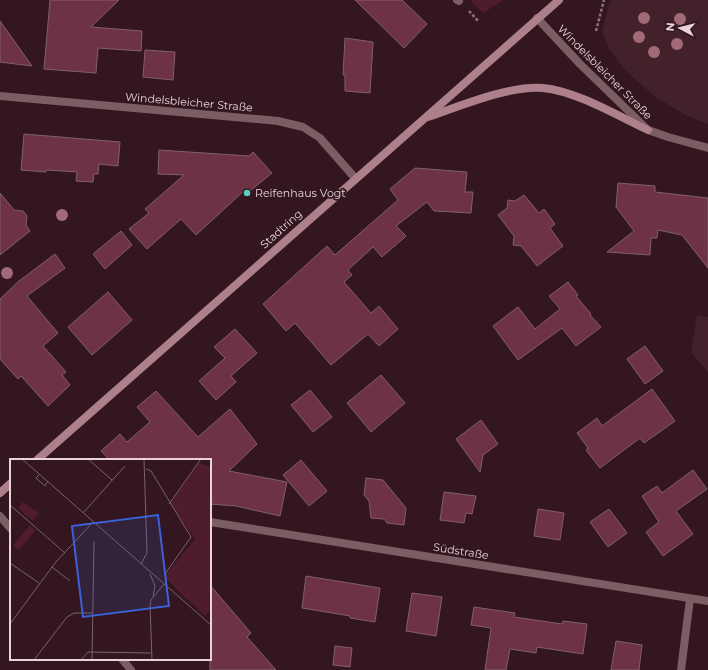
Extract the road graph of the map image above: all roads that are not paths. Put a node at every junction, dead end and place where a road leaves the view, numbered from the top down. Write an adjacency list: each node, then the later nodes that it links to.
1 (559, 0): 2 (street, Stadtring)
2 (537, 18): 4 (street, Stadtring); 5 (street, Windelsbleicher Straße)
3 (0, 96): 7 (street, Windelsbleicher Straße)
4 (426, 118): 5 (street); 7 (street, Stadtring)
5 (648, 130): 6 (street, Windelsbleicher Straße)
6 (708, 148)
7 (355, 178): 8 (street, Stadtring)
8 (38, 459)
9 (10, 485): 10 (street)
10 (0, 493)
11 (0, 516): 13 (street)
12 (211, 522): 14 (street, Südstraße)
13 (10, 528)
14 (690, 599): 15 (street, Südstraße); 18 (street)
15 (708, 601)
16 (123, 660): 17 (street)
17 (132, 670)
18 (681, 670)

